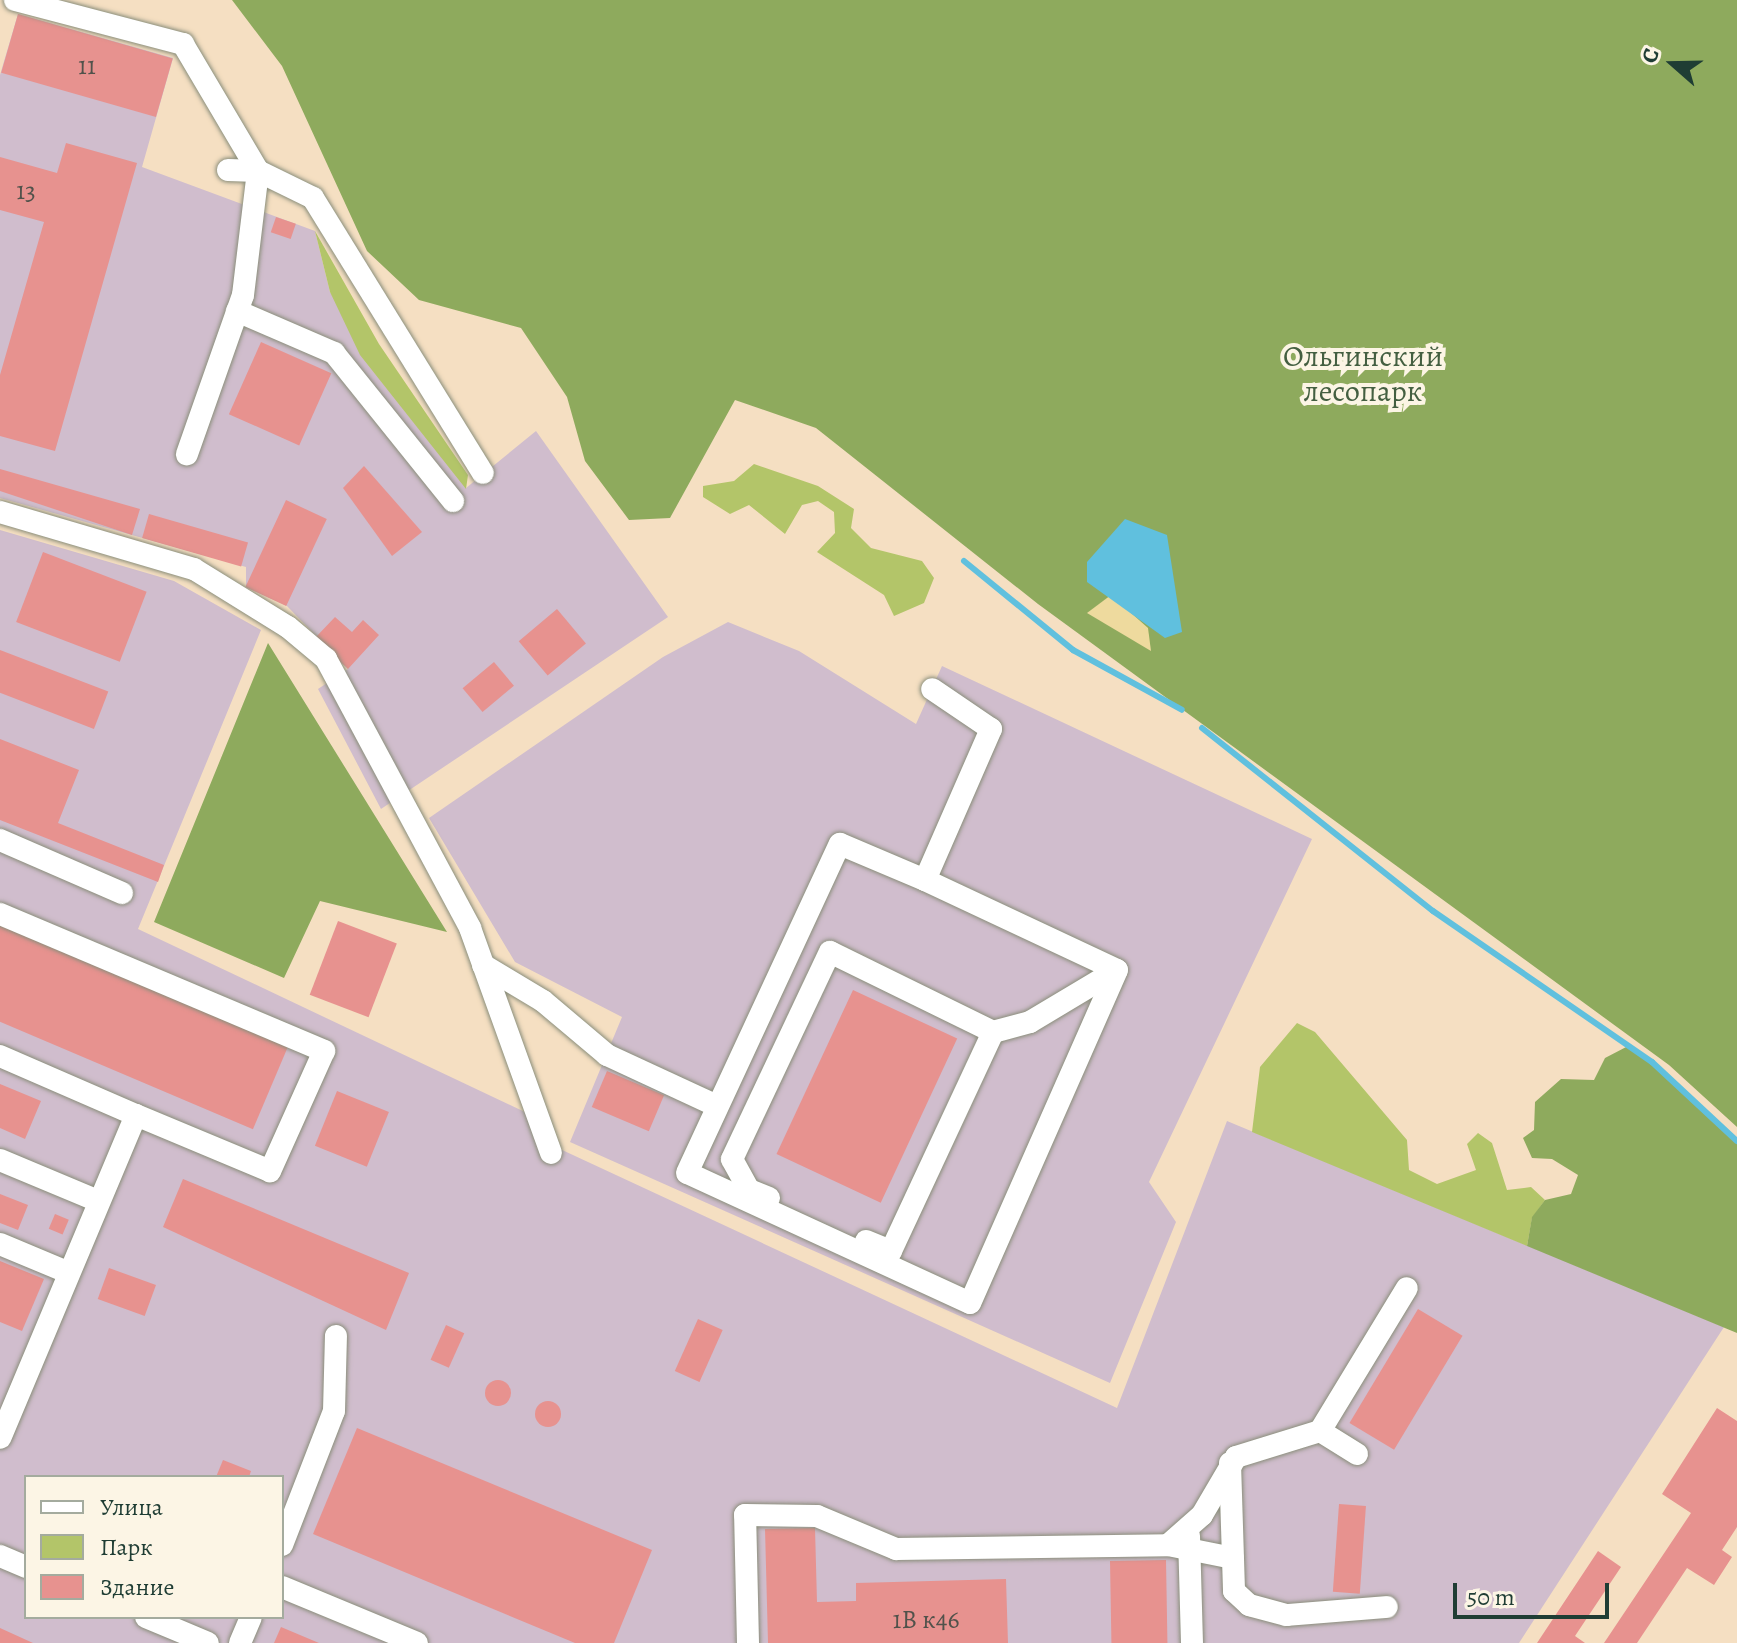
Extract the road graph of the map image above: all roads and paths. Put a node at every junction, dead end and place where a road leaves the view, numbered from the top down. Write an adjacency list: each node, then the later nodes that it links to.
1 (15, 0): 3 (lane)
2 (228, 170): 3 (lane)
3 (258, 171): 4 (lane); 6 (lane)
4 (237, 311): 5 (lane); 7 (lane)
5 (187, 454)
6 (483, 473)
7 (453, 501)
8 (0, 512): 14 (lane)
9 (932, 689): 11 (lane)
10 (0, 840): 12 (lane)
11 (925, 880): 15 (lane); 18 (lane)
12 (122, 893)
13 (0, 914): 19 (lane)
14 (483, 965): 18 (lane); 20 (lane)
15 (1117, 970): 16 (lane); 18 (lane)
16 (993, 1032): 16 (lane)
17 (0, 1056): 19 (lane)
18 (717, 1106)
19 (136, 1115): 22 (lane)
20 (551, 1153)
21 (0, 1160): 22 (lane)
22 (98, 1201): 24 (lane)
23 (0, 1244): 24 (lane)
24 (67, 1272): 28 (lane)
25 (1407, 1288): 27 (lane)
26 (336, 1336): 31 (lane)
27 (1320, 1431): 29 (lane); 30 (lane)
28 (0, 1438)
29 (1357, 1454)
30 (1230, 1463): 32 (lane); 34 (lane)
31 (284, 1540)
32 (1179, 1547): 34 (lane); 43 (lane); 44 (lane)
33 (0, 1556): 35 (lane)
34 (1233, 1558): 37 (lane)
35 (24, 1566)
36 (284, 1588): 42 (lane)
37 (1387, 1607)
38 (151, 1619): 40 (lane)
39 (250, 1619): 41 (lane)
40 (208, 1643)
41 (240, 1643)
42 (417, 1643)
43 (748, 1643)
44 (1192, 1643)

